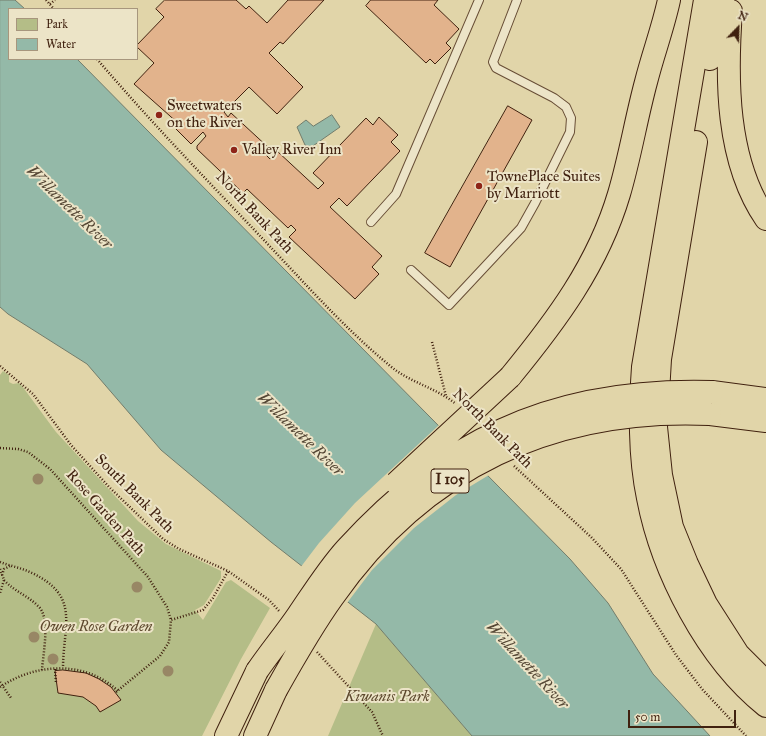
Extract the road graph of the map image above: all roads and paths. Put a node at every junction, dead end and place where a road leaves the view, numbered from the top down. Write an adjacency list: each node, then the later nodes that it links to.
1 (46, 0): 10 (path)
2 (55, 0): 10 (path)
3 (479, 0): 15 (lane)
4 (517, 0): 16 (lane)
5 (657, 0): 13 (highway)
6 (669, 0): 13 (highway)
7 (705, 0): 46 (highway)
8 (723, 0): 42 (highway)
9 (732, 0): 14 (highway)
10 (50, 4): 11 (path)
11 (53, 8)
12 (98, 60): 19 (path, North Bank Path)
13 (646, 81): 40 (highway, bridge)
14 (766, 219)
15 (371, 222)
16 (412, 270)
17 (432, 342): 19 (path)
18 (0, 367): 28 (path, South Bank Path)
19 (446, 396): 21 (path, North Bank Path)
20 (766, 399): 40 (highway, I 105, bridge)
21 (458, 406)
22 (766, 421): 48 (highway, I 105, bridge)
23 (0, 448): 33 (path, Rose Garden Path)
24 (511, 462): 50 (path, North Bank Path)
25 (0, 562): 26 (path)
26 (11, 566): 29 (path); 34 (path)
27 (0, 569): 29 (path)
28 (228, 571): 32 (path, South Bank Path); 33 (path)
29 (2, 575): 30 (path)
30 (4, 580): 31 (path); 35 (path)
31 (0, 593)
32 (284, 617)
33 (171, 620): 37 (path, Rose Garden Path)
34 (66, 626): 35 (path); 37 (path)
35 (45, 628): 39 (path)
36 (315, 650): 49 (path)
37 (64, 668): 38 (path)
38 (55, 669): 39 (path); 43 (path)
39 (42, 670): 44 (path)
40 (256, 671): 47 (highway, I 105)
41 (0, 682): 44 (path)
42 (766, 682)
43 (56, 683)
44 (1, 687): 45 (path)
45 (11, 698)
46 (766, 706)
47 (226, 736)
48 (255, 736)
49 (383, 736)
50 (746, 736)

